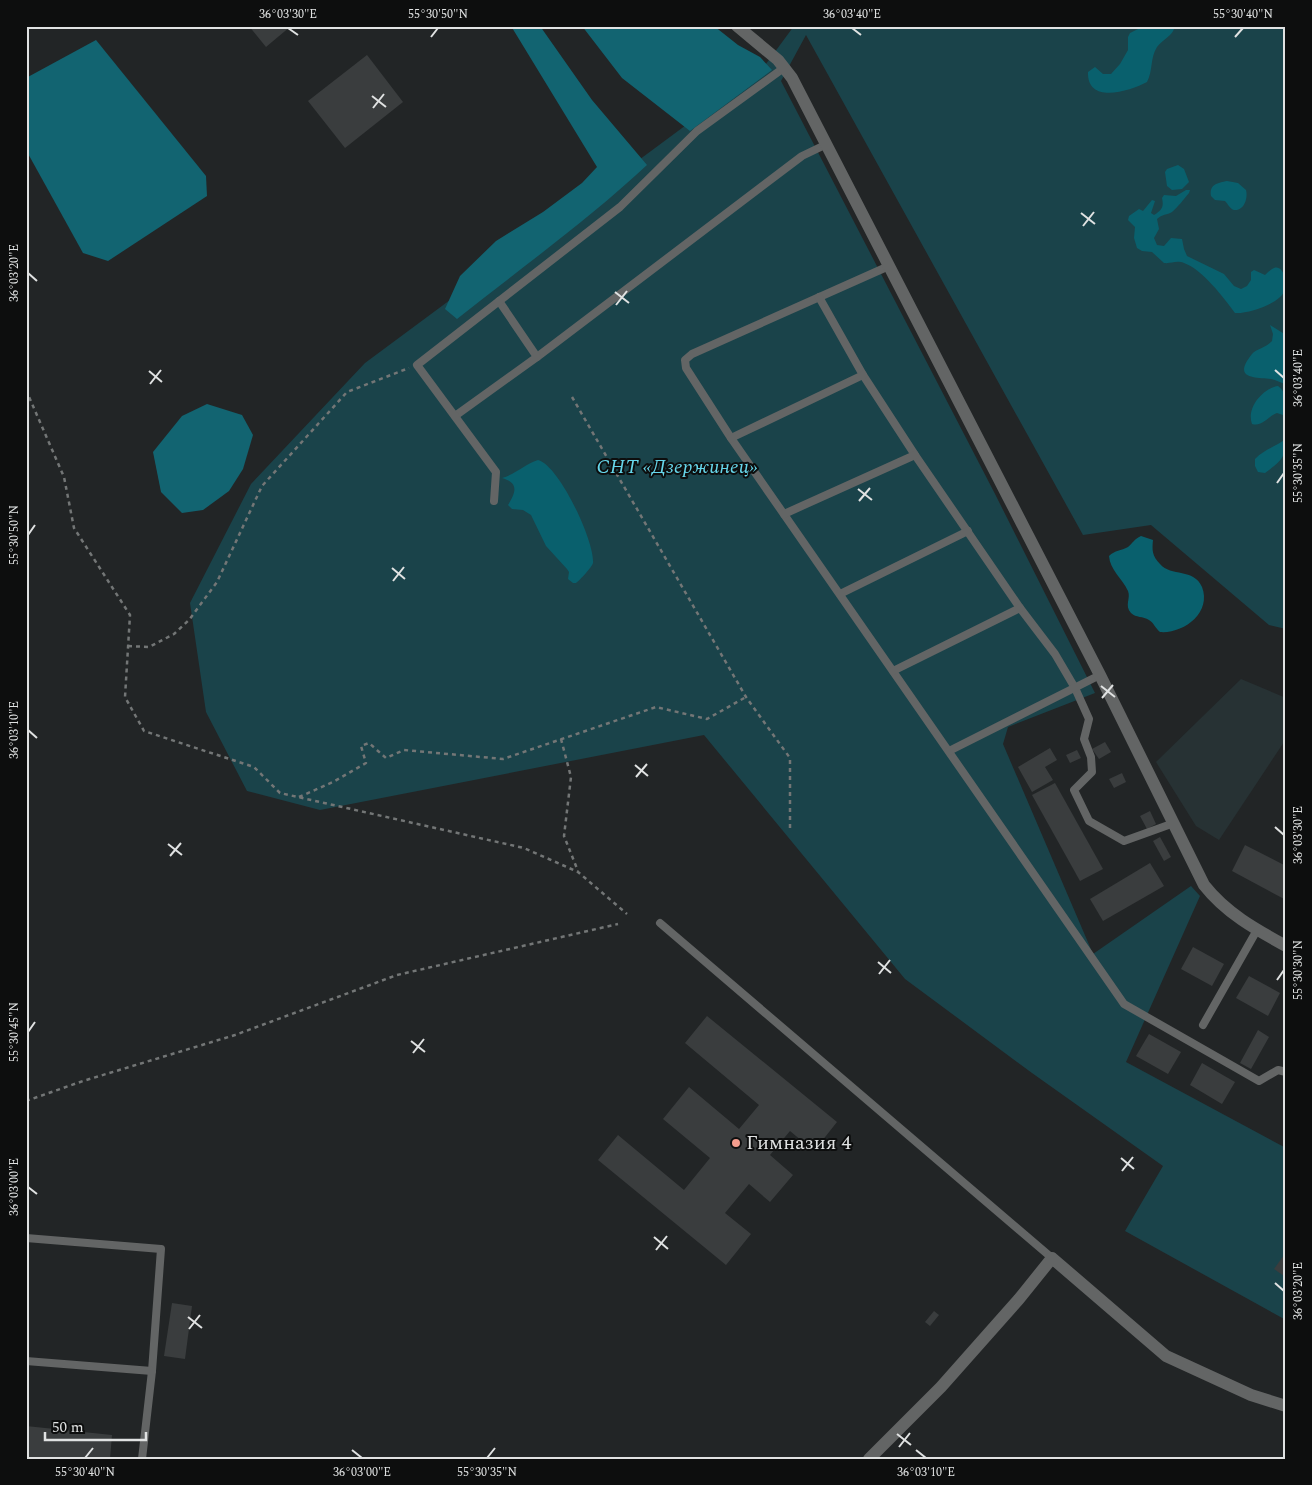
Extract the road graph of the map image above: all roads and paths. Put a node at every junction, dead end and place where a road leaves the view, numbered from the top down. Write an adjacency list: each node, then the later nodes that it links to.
1 (736, 26): 2 (street)
2 (784, 67): 3 (street); 6 (lane)
3 (827, 144): 4 (street); 7 (lane)
4 (889, 266): 5 (lane); 22 (street)
5 (819, 297): 9 (lane); 13 (lane)
6 (499, 301): 7 (lane); 8 (lane)
7 (537, 357): 12 (lane)
8 (417, 365): 12 (lane); 20 (path)
9 (863, 375): 13 (lane); 14 (lane)
10 (26, 390): 20 (path)
11 (572, 397): 24 (path)
12 (455, 416): 15 (lane)
13 (731, 438): 16 (lane)
14 (915, 454): 16 (lane); 17 (lane)
15 (494, 501)
16 (784, 514): 18 (lane)
17 (968, 531): 18 (lane); 19 (lane)
18 (840, 594): 21 (lane)
19 (1020, 608): 21 (lane); 23 (lane)
20 (128, 646): 27 (path)
21 (893, 671): 26 (lane)
22 (1100, 675): 23 (lane); 28 (street)
23 (1075, 688): 26 (lane); 28 (lane)
24 (746, 697): 25 (path); 29 (path)
25 (561, 739): 27 (path); 30 (path)
26 (949, 751): 37 (lane)
27 (298, 798): 30 (path)
28 (1174, 823): 34 (street)
29 (790, 829)
30 (578, 872): 31 (path)
31 (627, 914)
32 (660, 923): 40 (lane)
33 (618, 924): 38 (path)
34 (1257, 930): 35 (street); 36 (lane)
35 (1286, 946)
36 (1203, 1025)
37 (1286, 1072)
38 (26, 1101)
39 (26, 1238): 42 (lane)
40 (1052, 1258): 43 (street); 45 (street)
41 (26, 1361): 42 (lane)
42 (152, 1371): 44 (lane)
43 (1286, 1406)
44 (142, 1459)
45 (869, 1459)

